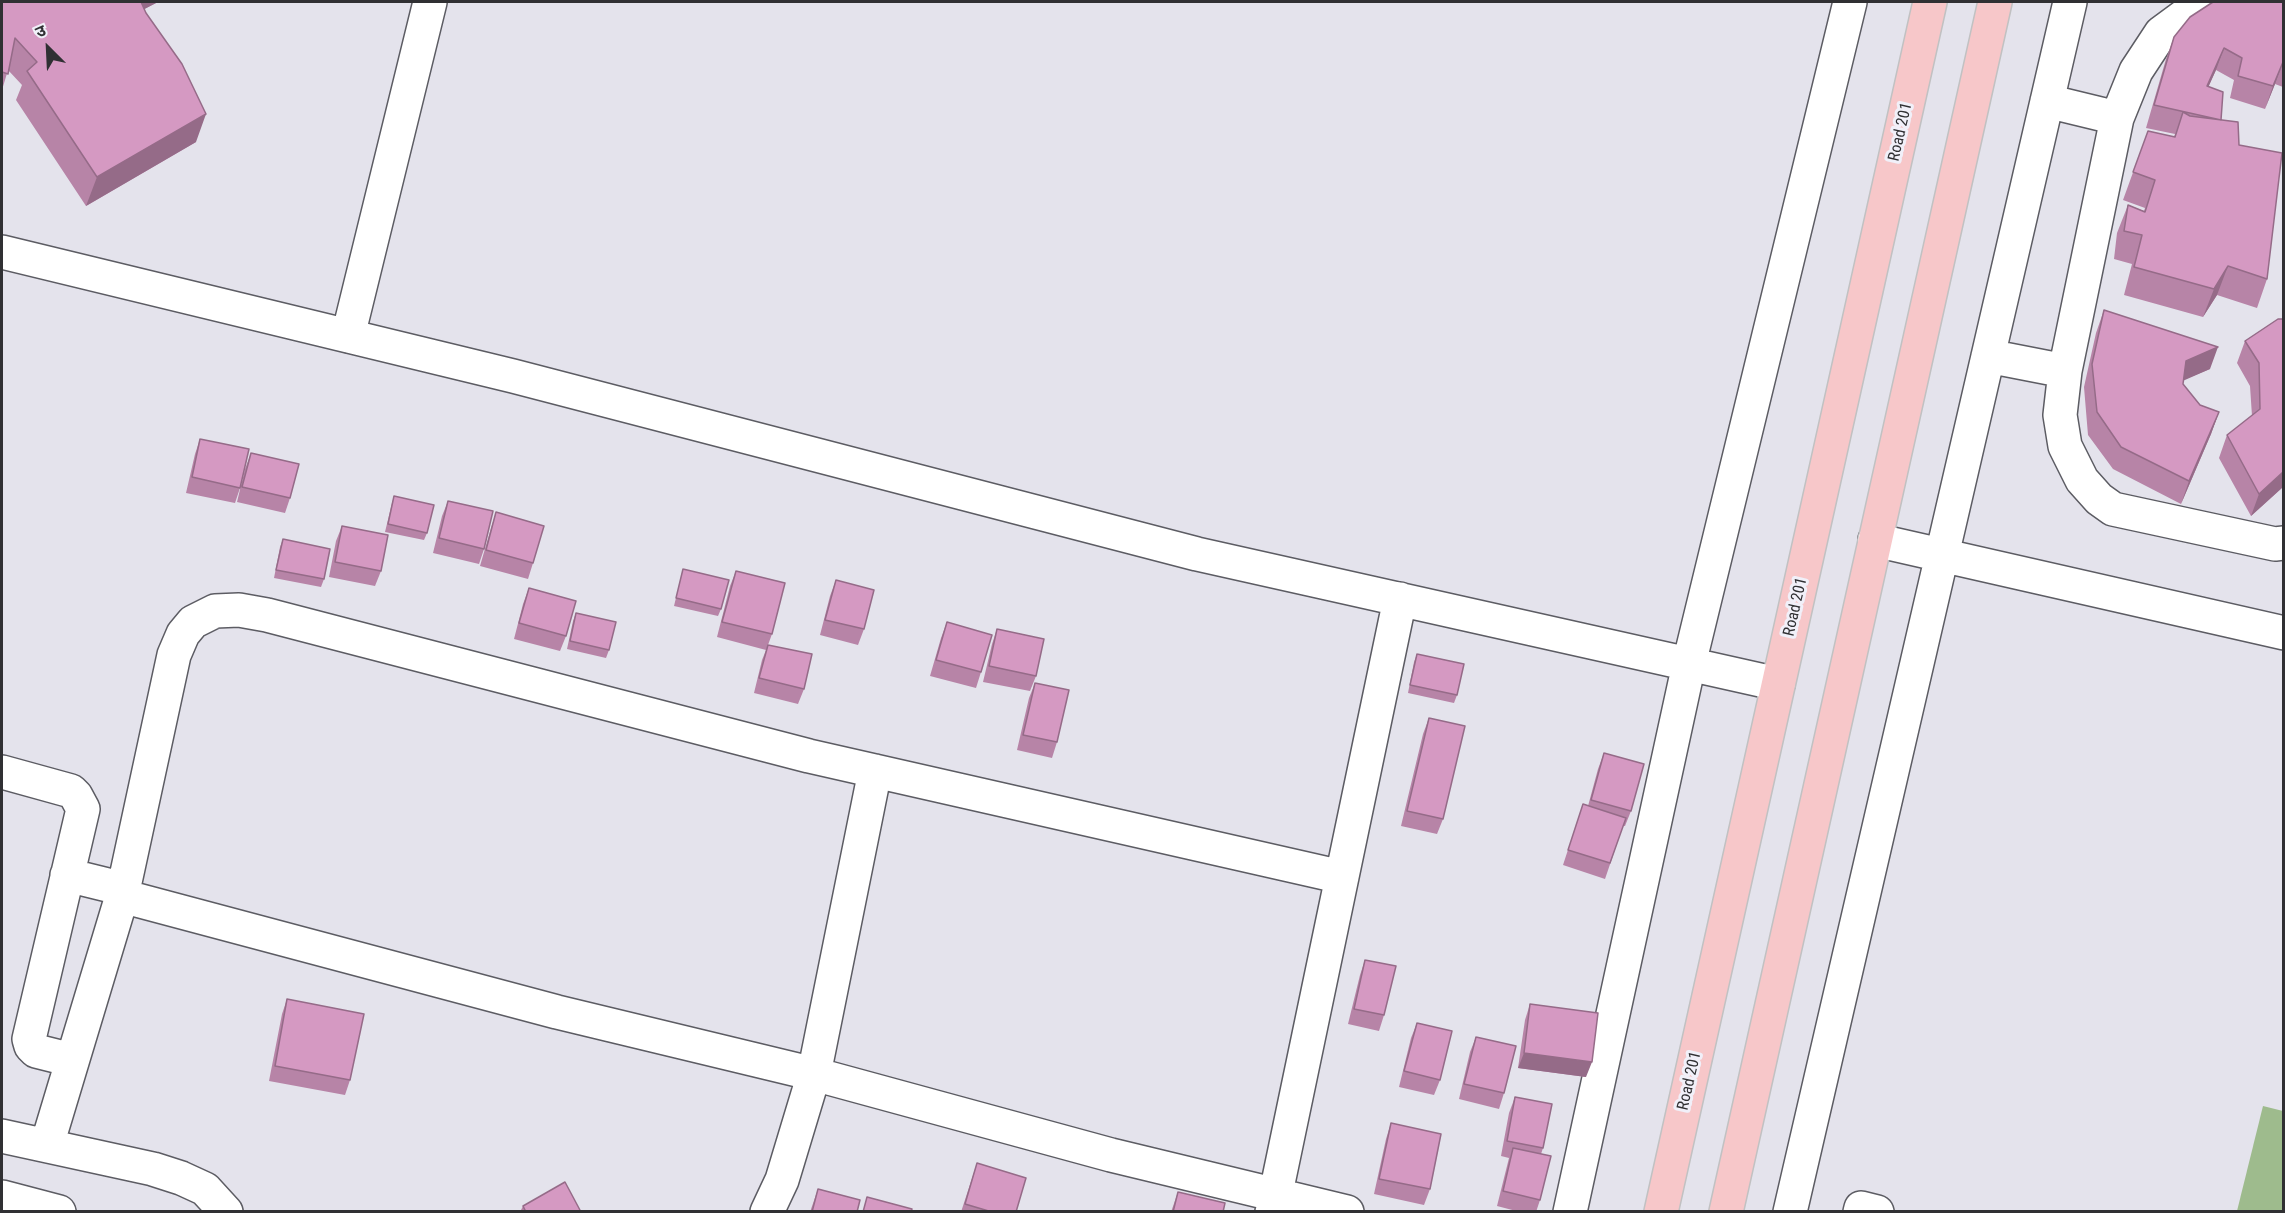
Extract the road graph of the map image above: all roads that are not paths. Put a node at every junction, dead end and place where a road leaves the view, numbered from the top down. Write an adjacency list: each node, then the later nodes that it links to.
1 (430, 2): 10 (street)
2 (1850, 2): 18 (street)
3 (1930, 2): 19 (main road, Road 201)
4 (1995, 2): 13 (main road)
5 (2070, 2): 7 (street)
6 (2217, 2): 8 (street)
7 (2047, 101): 8 (street); 11 (street)
8 (2117, 118): 12 (street)
9 (2, 252): 10 (street)
10 (348, 336): 16 (street)
11 (1988, 356): 12 (street); 15 (street)
12 (2066, 371): 14 (street)
13 (1875, 540): 15 (street); 37 (main road)
14 (2283, 543)
15 (1942, 555): 17 (street); 38 (street)
16 (1400, 599): 18 (street); 23 (street)
17 (2283, 633)
18 (1689, 664): 19 (street); 35 (street)
19 (1778, 684): 36 (main road, Road 201)
20 (875, 771): 23 (street); 24 (street); 26 (street)
21 (2, 772): 22 (street)
22 (67, 875): 24 (street); 25 (street)
23 (1342, 877): 30 (street)
24 (123, 892): 25 (street); 26 (street)
25 (72, 1060): 28 (street)
26 (814, 1074): 30 (street); 33 (street)
27 (2, 1136): 28 (street)
28 (47, 1145): 32 (street)
29 (2, 1197): 31 (street)
30 (1274, 1203): 34 (street)
31 (59, 1212)
32 (226, 1212)
33 (768, 1212)
34 (1347, 1212)
35 (1570, 1212)
36 (1661, 1212)
37 (1726, 1212)
38 (1790, 1212)
39 (1860, 1212): 40 (street)
40 (1877, 1212)

